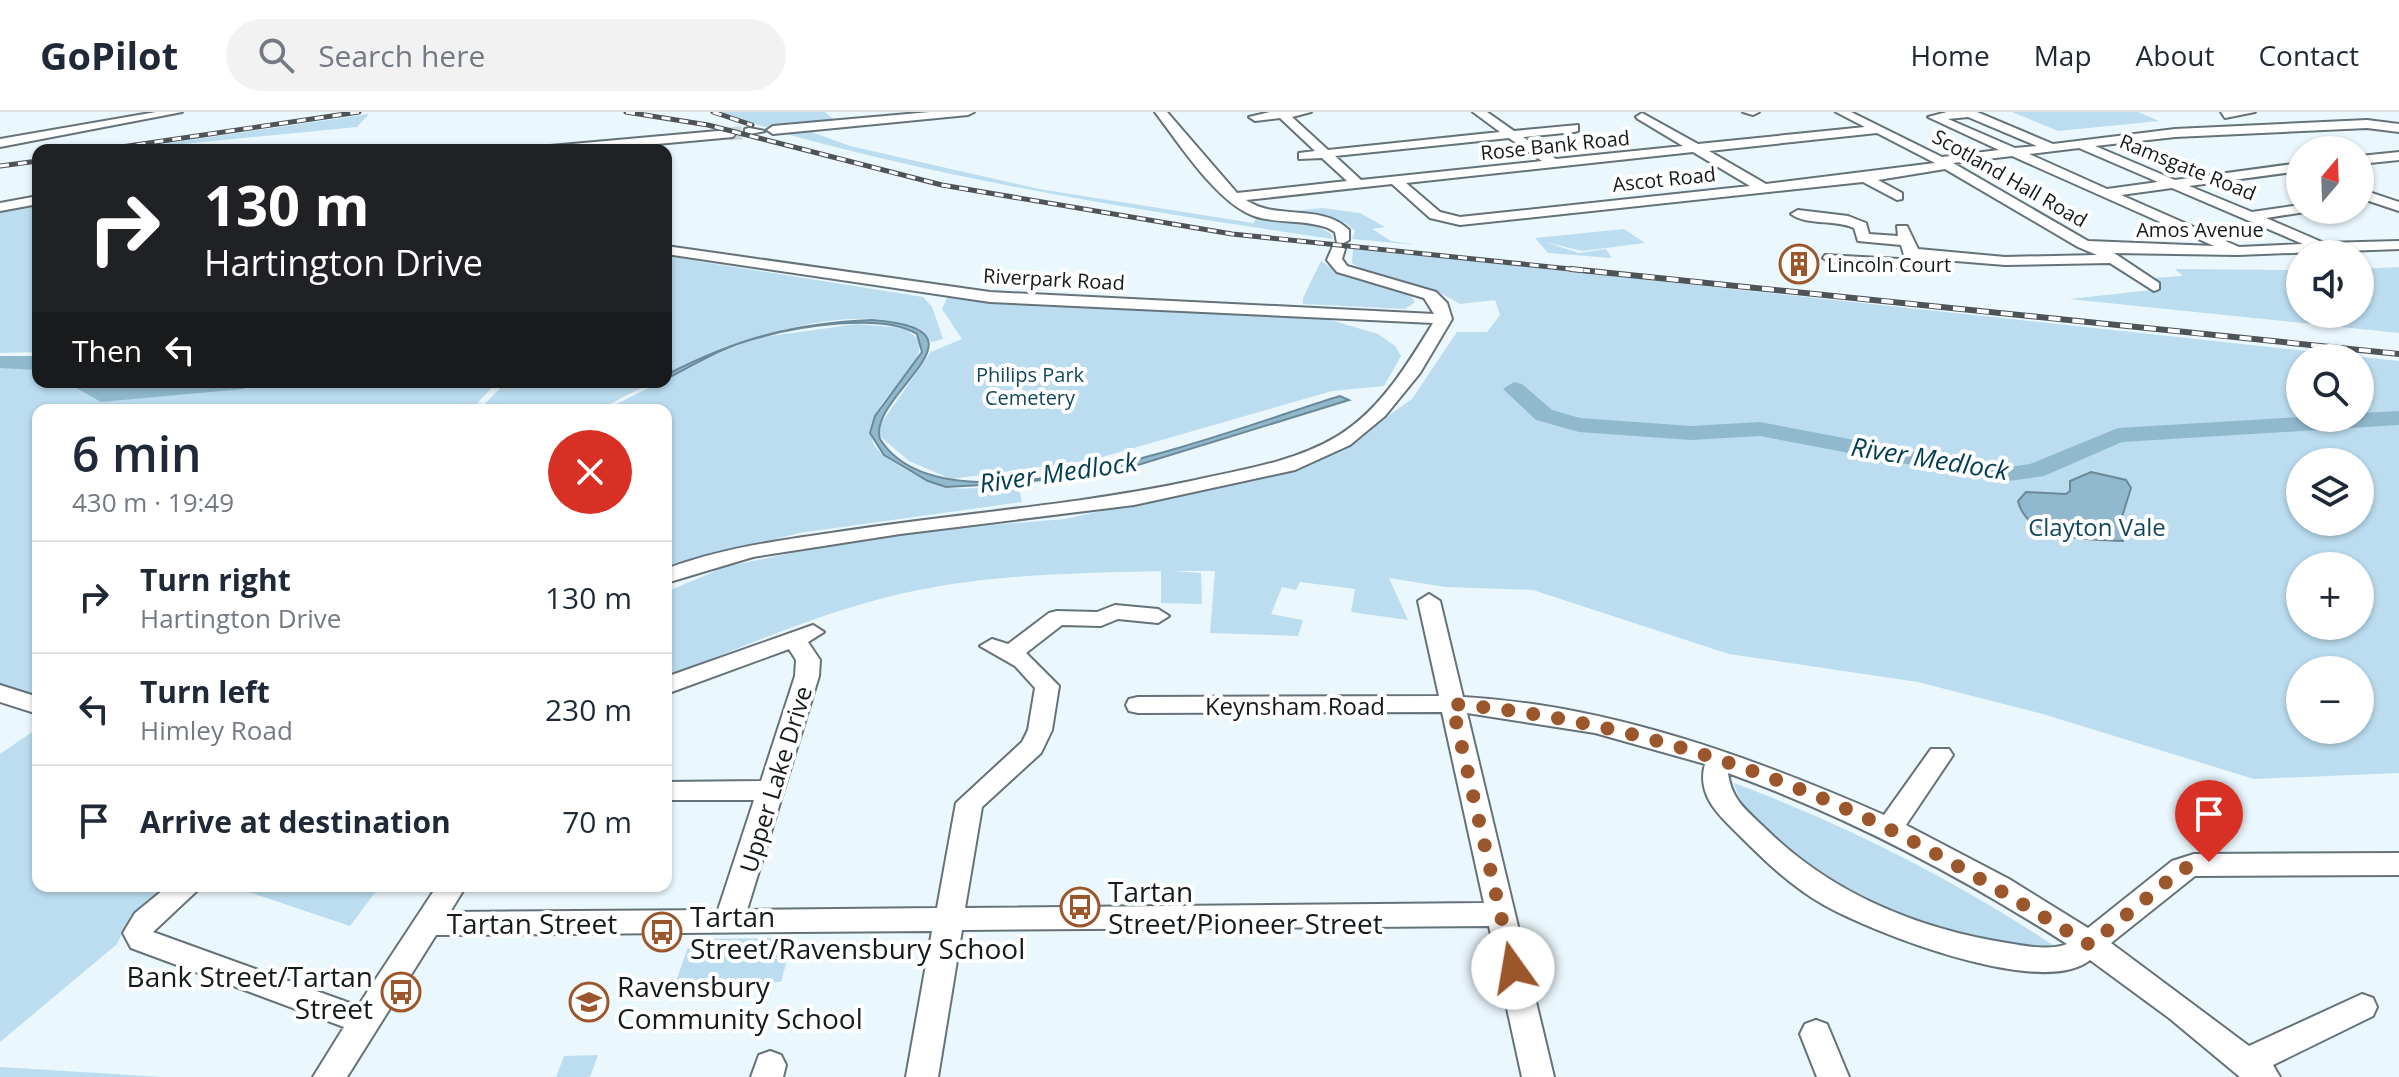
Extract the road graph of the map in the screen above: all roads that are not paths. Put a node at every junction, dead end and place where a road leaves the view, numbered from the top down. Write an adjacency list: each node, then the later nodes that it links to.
1 (176, 112): 22 (street)
2 (838, 112): 14 (street)
3 (968, 112): 14 (street)
4 (1161, 112): 49 (street)
5 (1305, 112): 10 (street)
6 (1479, 112): 21 (street)
7 (1842, 112): 17 (street, Scotland Hall Road)
8 (2249, 112): 11 (street)
9 (1969, 113): 26 (street); 28 (street)
10 (1282, 114): 12 (street); 29 (street)
11 (2225, 114)
12 (1255, 117)
13 (1642, 117): 27 (street)
14 (851, 123): 18 (street)
15 (1574, 128): 21 (street)
16 (2399, 128): 24 (street, Ascot Road)
17 (1880, 129): 27 (street, Rose Bank Road); 33 (street, Scotland Hall Road)
18 (773, 130)
19 (1387, 133): 25 (street)
20 (729, 134): 23 (street)
21 (1512, 135): 25 (street); 35 (street)
22 (0, 143)
23 (617, 144)
24 (2081, 145): 26 (street, Ascot Road); 41 (street, Ramsgate Road)
25 (1402, 146): 29 (street)
26 (2052, 148): 28 (street, Ascot Road)
27 (1700, 150): 35 (street, Rose Bank Road); 42 (street)
28 (2015, 153): 33 (street, Ascot Road); 45 (street)
29 (1325, 154): 30 (street); 40 (street)
30 (1303, 156)
31 (2399, 156): 32 (street)
32 (2374, 159)
33 (1944, 163): 38 (street, Ascot Road); 64 (street, Scotland Hall Road)
34 (2205, 164): 37 (street)
35 (1556, 165): 39 (street, Rose Bank Road)
36 (2286, 170): 37 (street)
37 (2236, 176): 41 (street)
38 (1865, 178): 42 (street, Ascot Road); 47 (street)
39 (1397, 182): 40 (street, Rose Bank Road); 57 (street, Ascot Road)
40 (1358, 184): 49 (street, Rose Bank Road)
41 (2175, 184): 45 (street); 59 (street, Ramsgate Road)
42 (1763, 188): 53 (street, Ascot Road)
43 (2399, 191): 46 (street)
44 (1598, 192): 53 (street)
45 (2105, 193): 48 (street); 67 (street)
46 (2374, 193)
47 (1897, 196)
48 (2080, 196)
49 (1234, 197): 71 (street)
50 (2374, 198): 55 (street)
51 (32, 201): 54 (street)
52 (1523, 201): 57 (street)
53 (1614, 204): 57 (street, Ascot Road)
54 (0, 207)
55 (2399, 207)
56 (2286, 211): 59 (street)
57 (1539, 212)
58 (1798, 214): 60 (street)
59 (2253, 216): 61 (street, Ramsgate Road)
60 (1906, 239): 68 (street); 69 (street)
61 (2305, 240)
62 (2399, 245): 63 (street, Amos Avenue)
63 (2374, 246)
64 (2097, 248): 67 (street, Amos Avenue); 69 (street, Scotland Hall Road)
65 (2286, 250): 67 (street, Amos Avenue)
66 (672, 251): 71 (street, Riverpark Road)
67 (2237, 251)
68 (1830, 258)
69 (2110, 259): 70 (street, Scotland Hall Road)
70 (2154, 286)
71 (1444, 319): 72 (street)
72 (672, 574)
73 (1429, 601): 78 (street)
74 (1158, 616): 89 (street)
75 (672, 684): 82 (street, Upper Lake Drive)
76 (0, 693): 77 (street)
77 (32, 704)
78 (1452, 704): 79 (street, Keynsham Road); 81 (street, Keynsham Road); 88 (street)
79 (1138, 705)
80 (1940, 755): 84 (street)
81 (1719, 760): 84 (street, Keynsham Road); 92 (street)
82 (769, 790): 83 (street); 90 (street, Upper Lake Drive)
83 (672, 791)
84 (1889, 829): 92 (street, Keynsham Road)
85 (2399, 864): 92 (street)
86 (181, 892): 94 (street)
87 (448, 892): 91 (street)
88 (1500, 914): 89 (street, Tartan Street); 99 (street)
89 (949, 920): 90 (street, Tartan Street); 98 (street)
90 (729, 921): 91 (street, Tartan Street)
91 (427, 924): 94 (street)
92 (2090, 945): 96 (street, Keynsham Road)
93 (2362, 1007): 96 (street)
94 (364, 1021): 97 (street)
95 (1816, 1034): 100 (street)
96 (2255, 1069)
97 (329, 1077)
98 (922, 1077)
99 (1538, 1077)
100 (1833, 1077)

